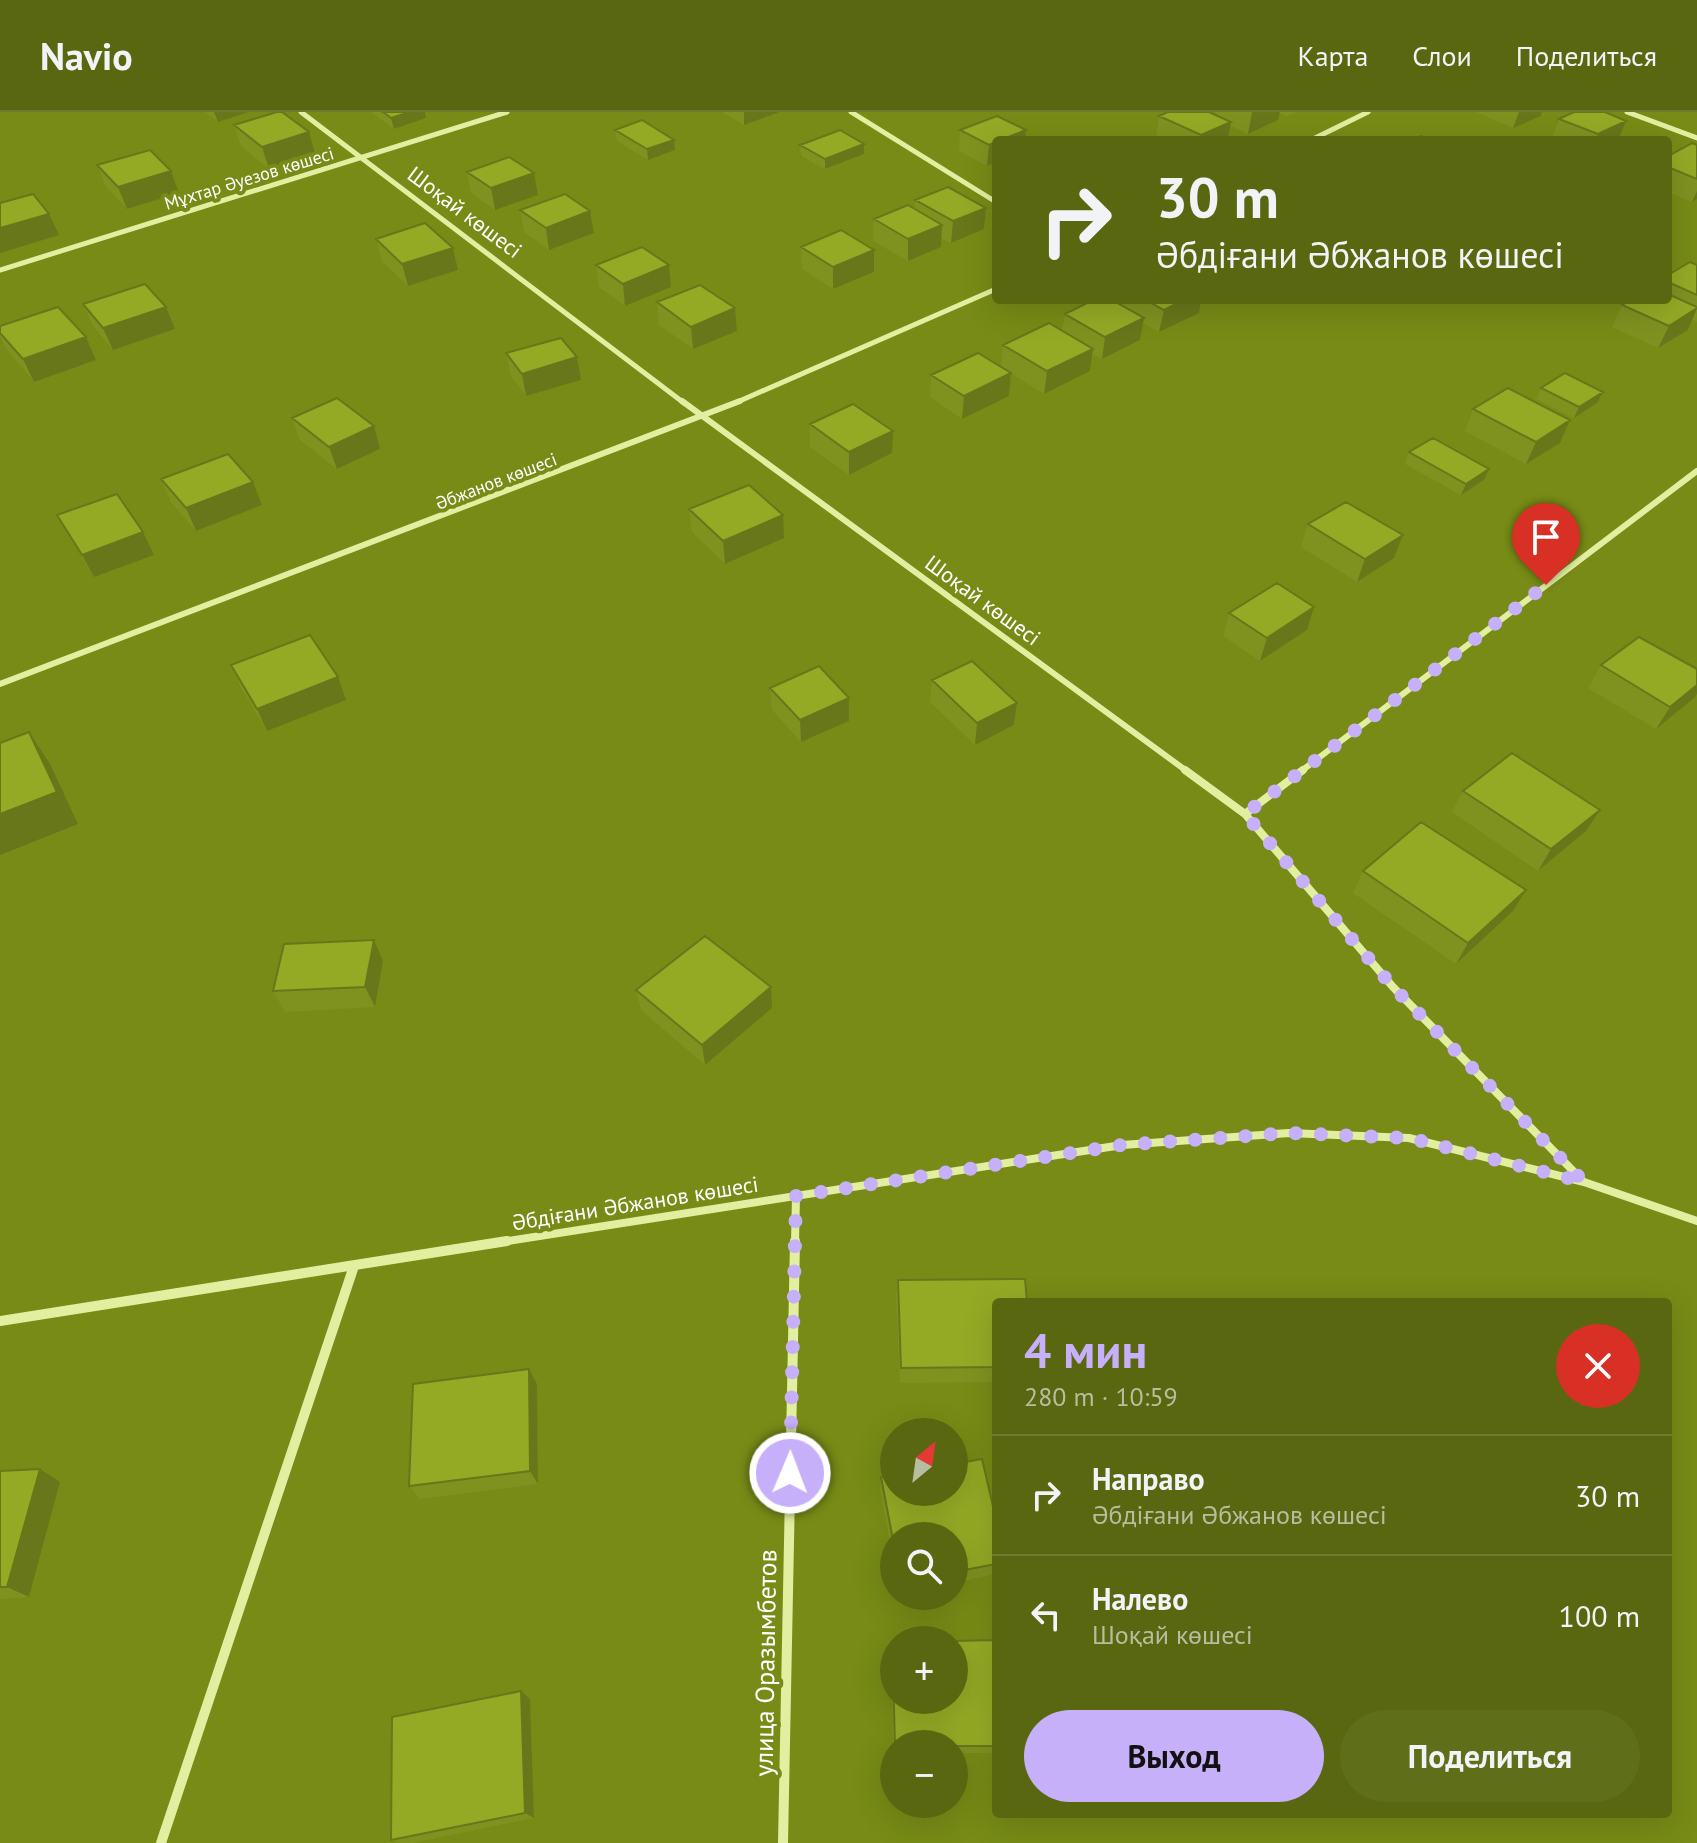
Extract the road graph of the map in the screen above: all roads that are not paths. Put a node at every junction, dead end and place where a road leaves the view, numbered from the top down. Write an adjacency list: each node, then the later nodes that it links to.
1 (301, 112): 8 (street, Шоқай көшесі)
2 (507, 112): 8 (street, Мұхтар Әуезов көшесі)
3 (851, 112): 9 (street)
4 (1368, 112): 6 (street)
5 (1627, 112): 7 (street)
6 (1319, 136)
7 (1697, 138)
8 (364, 157): 10 (street, Мұхтар Әуезов көшесі); 12 (street, Шоқай көшесі)
9 (992, 200)
10 (0, 270)
11 (992, 291): 12 (street, Әбжанов көшесі)
12 (703, 417): 14 (street, Әбжанов көшесі); 15 (street, Шоқай көшесі)
13 (1697, 471): 15 (street)
14 (0, 684)
15 (1245, 814): 16 (street, Шоқай көшесі)
16 (1584, 1182): 17 (street, Әбдіғани Әбжанов көшесі); 18 (street, Әбдіғани Әбжанов көшесі)
17 (796, 1196): 19 (street, Әбдіғани Әбжанов көшесі); 22 (street, улица Оразымбетов)
18 (1697, 1221)
19 (354, 1266): 20 (street, Әбдіғани Әбжанов көшесі); 21 (street)
20 (0, 1321)
21 (161, 1843)
22 (783, 1843)

